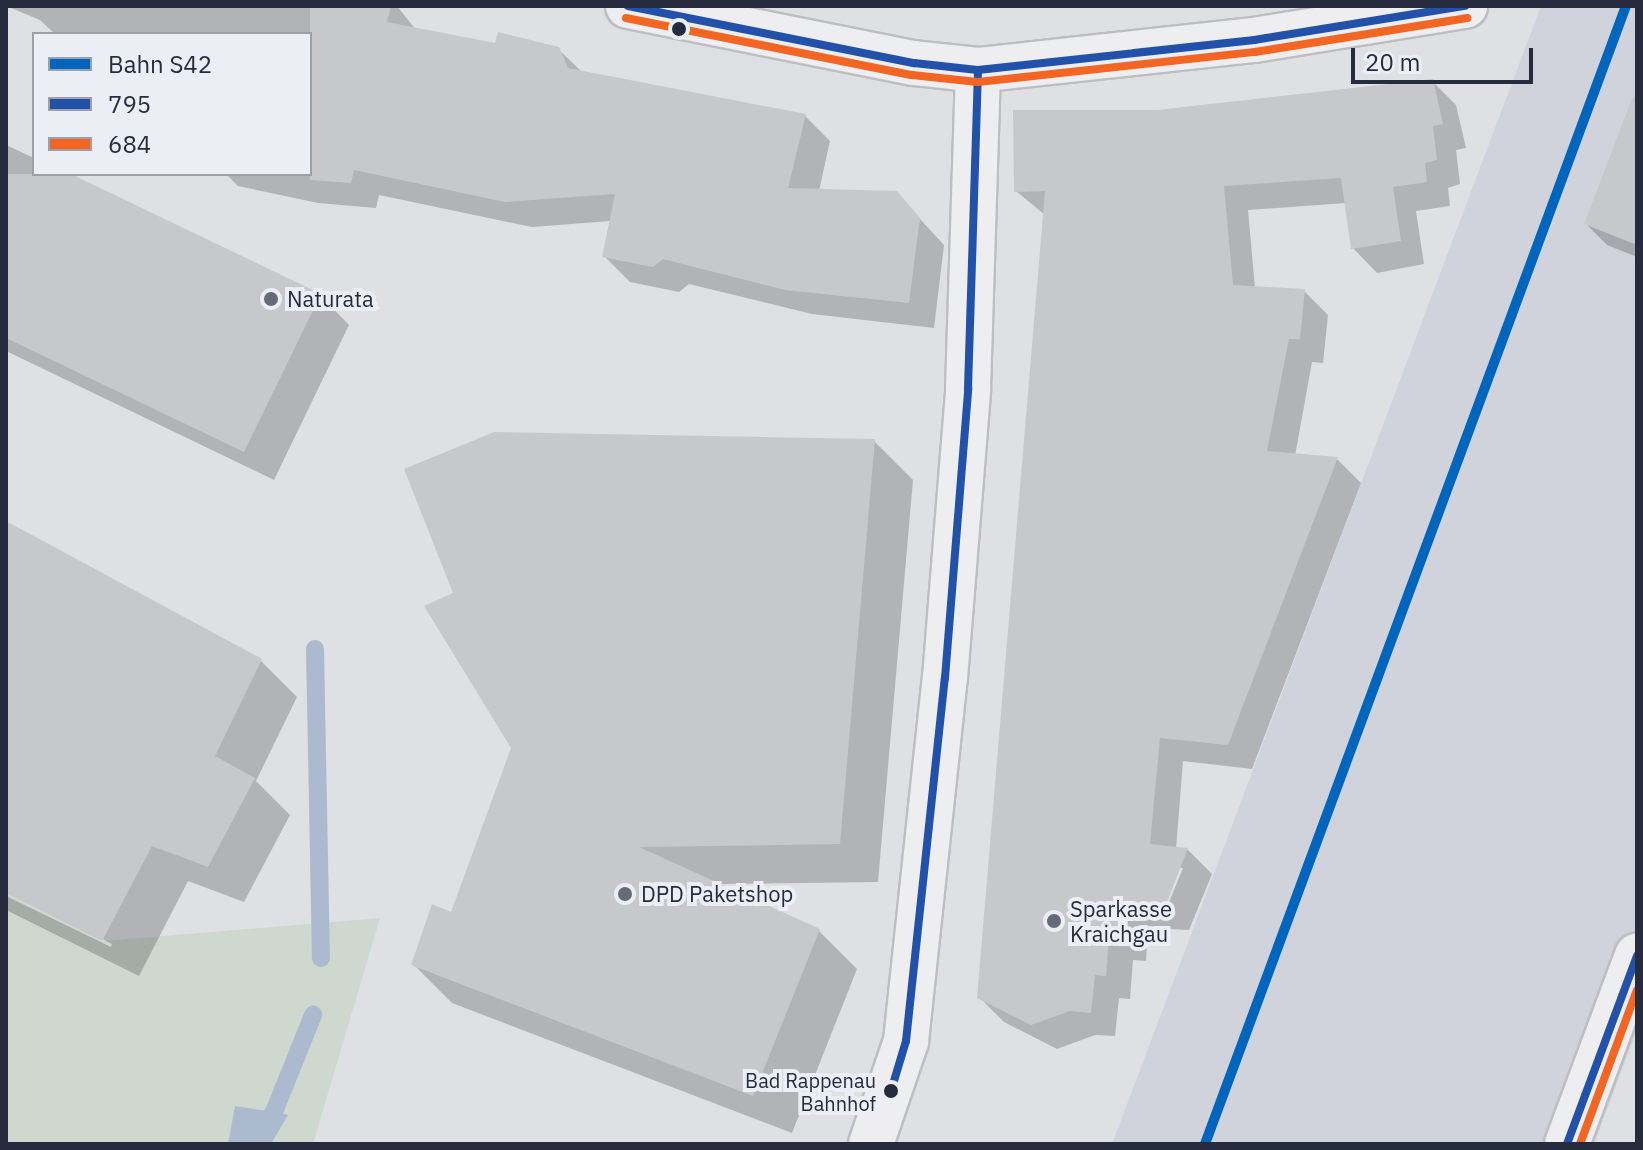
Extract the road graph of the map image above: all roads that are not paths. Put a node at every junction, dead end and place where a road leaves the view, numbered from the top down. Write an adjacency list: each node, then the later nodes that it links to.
1 (628, 6): 3 (street)
2 (1465, 6): 3 (street)
3 (978, 70): 5 (street)
4 (1637, 956): 6 (street)
5 (871, 1144)
6 (1567, 1144)

